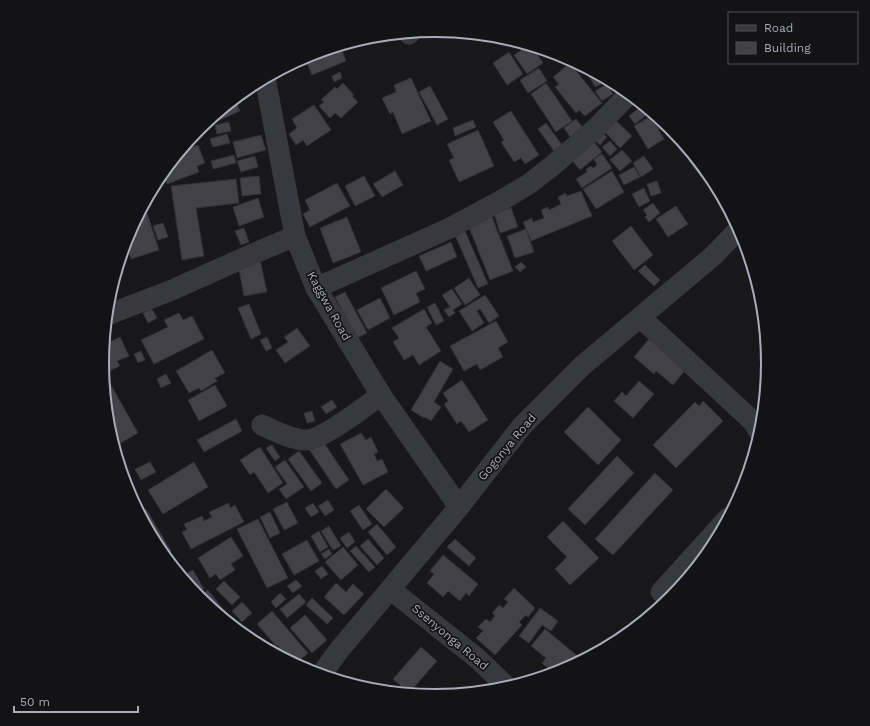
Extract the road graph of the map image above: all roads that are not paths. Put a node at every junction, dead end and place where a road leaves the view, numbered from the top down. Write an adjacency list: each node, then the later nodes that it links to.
1 (266, 85): 4 (street, Kaggwa Road)
2 (625, 98): 5 (street)
3 (734, 234): 7 (street, Gogonya Road)
4 (295, 236): 5 (street, Kaggwa Road); 6 (street)
5 (316, 288): 8 (street, Kaggwa Road)
6 (113, 313)
7 (640, 317): 10 (street); 11 (street, Gogonya Road)
8 (381, 396): 9 (street); 11 (street, Kaggwa Road)
9 (262, 425)
10 (755, 425)
11 (459, 507): 13 (street, Gogonya Road)
12 (709, 539): 14 (street)
13 (390, 589): 15 (street, Gogonya Road); 16 (street, Ssenyonga Road)
14 (661, 592)
15 (325, 670)
16 (502, 682)

